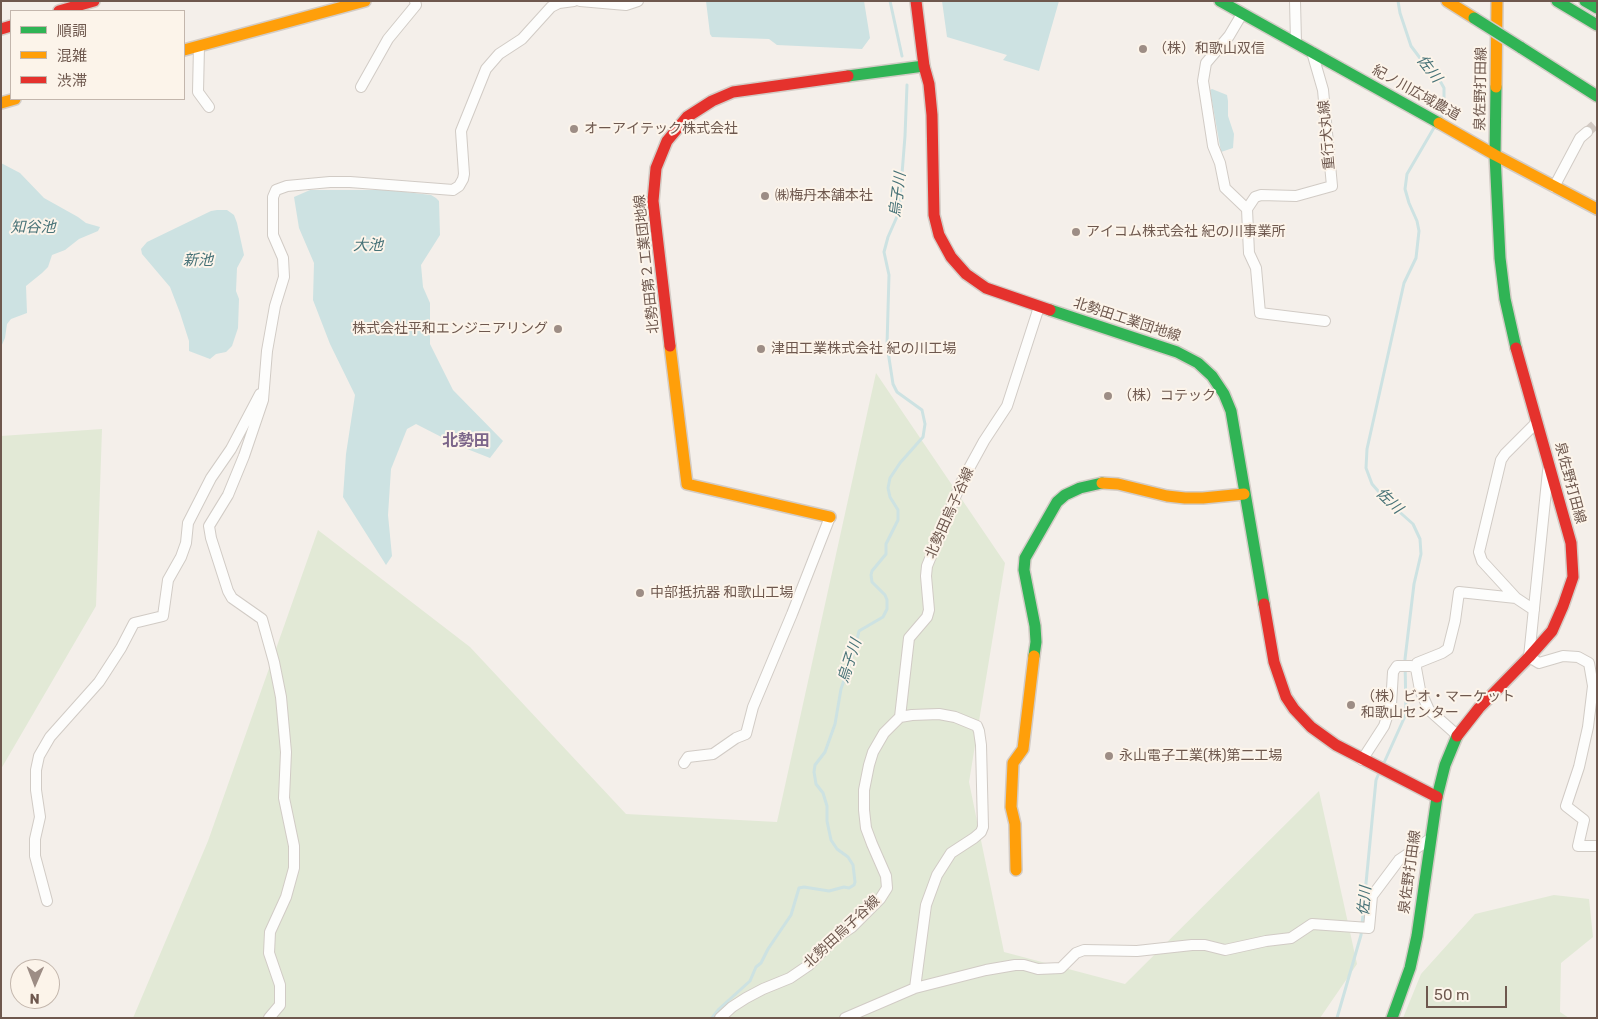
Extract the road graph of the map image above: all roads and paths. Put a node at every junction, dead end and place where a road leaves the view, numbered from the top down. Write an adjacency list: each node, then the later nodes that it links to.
1 (94, 1): 16 (main road)
2 (365, 1): 20 (main road)
3 (415, 1): 25 (street)
4 (574, 1): 13 (street)
5 (580, 1): 6 (street)
6 (638, 1)
7 (916, 1): 24 (main road, 北勢田工業団地線)
8 (1295, 1): 19 (street)
9 (1447, 1): 23 (main road, bridge)
10 (1497, 1): 30 (main road, 泉佐野打田線)
11 (1557, 1): 18 (main road)
12 (1585, 1): 15 (main road)
13 (559, 2): 36 (street)
14 (1223, 2): 17 (main road, 紀ノ川広域農道)
15 (1597, 8)
16 (62, 10)
17 (1242, 14): 19 (main road, 紀ノ川広域農道); 32 (street)
18 (1597, 25)
19 (1296, 42): 22 (main road, 紀ノ川広域農道)
20 (199, 46): 21 (main road); 28 (street)
21 (185, 50)
22 (1312, 52): 30 (main road, 紀ノ川広域農道); 32 (street, 重行犬丸線)
23 (1545, 63): 26 (main road); 27 (main road)
24 (924, 66): 34 (main road, 北勢田工業団地線); 40 (main road, 北勢田第２工業団地線)
25 (361, 88)
26 (1597, 96)
27 (1597, 103)
28 (209, 107)
29 (1587, 132): 31 (street)
30 (1495, 155): 31 (main road, 紀ノ川広域農道); 37 (main road, 泉佐野打田線)
31 (1554, 187): 33 (main road, 紀ノ川広域農道)
32 (1247, 209): 35 (street)
33 (1597, 209)
34 (1039, 307): 39 (main road, 北勢田工業団地線); 45 (street, 北勢田烏子谷線)
35 (1325, 321)
36 (265, 385): 53 (street); 55 (street)
37 (1537, 422): 38 (main road, 泉佐野打田線); 41 (street)
38 (1549, 460): 42 (street); 43 (main road, 泉佐野打田線)
39 (1244, 494): 47 (main road, 北勢田工業団地線); 52 (main road)
40 (830, 517): 48 (street)
41 (1516, 598): 42 (street); 44 (street)
42 (1534, 610): 43 (street)
43 (1529, 657): 46 (main road, 泉佐野打田線); 51 (street)
44 (1413, 667): 46 (street); 47 (street)
45 (900, 717): 54 (street); 56 (street, 北勢田烏子谷線)
46 (1457, 735): 49 (main road, 泉佐野打田線)
47 (1367, 762): 49 (main road, 北勢田工業団地線)
48 (684, 763)
49 (1437, 797): 50 (main road, 泉佐野打田線)
50 (1430, 839): 54 (street); 58 (main road, 泉佐野打田線)
51 (1597, 846)
52 (1016, 870)
53 (47, 901)
54 (915, 988): 57 (street)
55 (268, 1018)
56 (720, 1018)
57 (845, 1018)
58 (1392, 1018)

